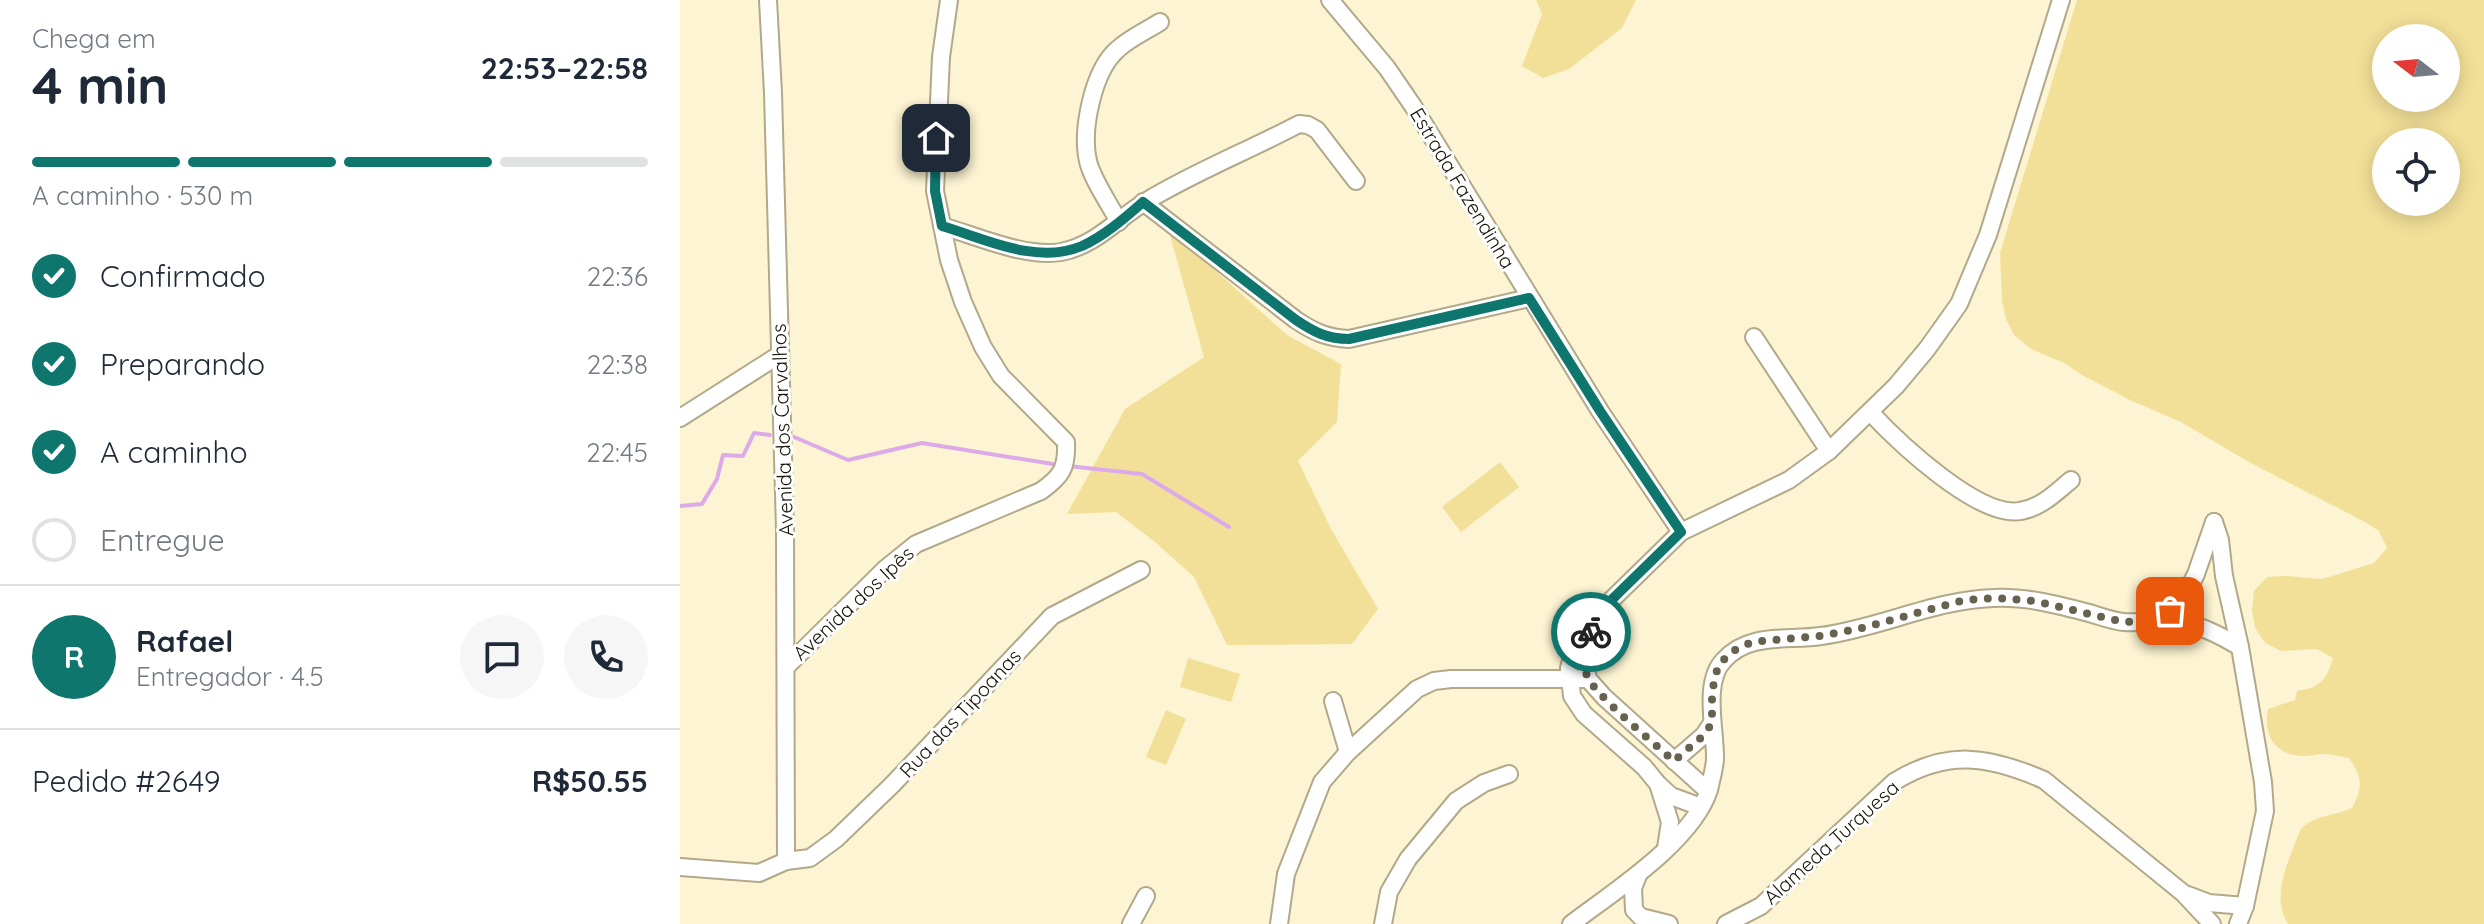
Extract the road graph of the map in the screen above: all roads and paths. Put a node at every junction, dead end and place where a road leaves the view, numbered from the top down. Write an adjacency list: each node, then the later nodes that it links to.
1 (768, 0): 12 (street, Avenida dos Carvalhos)
2 (949, 0): 9 (street, Avenida dos Ipês)
3 (1330, 0): 10 (street, Estrada Fazendinha)
4 (2061, 0): 13 (street)
5 (1160, 22): 8 (street)
6 (1356, 181): 7 (street)
7 (1143, 202): 8 (street); 10 (street)
8 (1119, 222): 9 (street)
9 (942, 226): 22 (street, Avenida dos Ipês)
10 (1529, 298): 17 (street, Estrada Fazendinha)
11 (1754, 337): 15 (street)
12 (779, 355): 14 (street); 22 (street, Avenida dos Carvalhos)
13 (1870, 412): 15 (street); 16 (street)
14 (680, 418)
15 (1829, 451): 17 (street)
16 (2071, 480)
17 (1681, 532): 19 (street)
18 (1141, 570): 37 (street, Rua das Tipoanas)
19 (1596, 615): 23 (street); 24 (street)
20 (2151, 621): 21 (street); 21 (street); 28 (street)
21 (2240, 647): 42 (street)
22 (786, 667): 37 (street, Avenida dos Carvalhos)
23 (1588, 679): 24 (street); 25 (street)
24 (1569, 681): 27 (street); 29 (street)
25 (1604, 697): 27 (street); 30 (street)
26 (1333, 701): 29 (street)
27 (1584, 714): 31 (street)
28 (1712, 723): 30 (street); 34 (street)
29 (1348, 752): 44 (street)
30 (1668, 756): 31 (street); 34 (street)
31 (1644, 767): 33 (street)
32 (1509, 774): 45 (street)
33 (1658, 784): 35 (street); 36 (street)
34 (1708, 791): 35 (street)
35 (1701, 807): 36 (street)
36 (1666, 848): 39 (street)
37 (786, 861): 38 (street, Rua das Tipoanas)
38 (680, 867)
39 (1639, 872): 46 (street); 47 (street)
40 (2183, 893): 42 (street, Alameda Turquesa); 48 (street, Alameda Turquesa); 49 (street, Alameda Turquesa)
41 (1146, 896): 43 (street)
42 (2245, 906): 50 (street)
43 (1131, 924)
44 (1279, 924)
45 (1383, 924)
46 (1571, 924)
47 (1669, 924)
48 (1726, 924)
49 (2212, 924)
50 (2238, 924)

